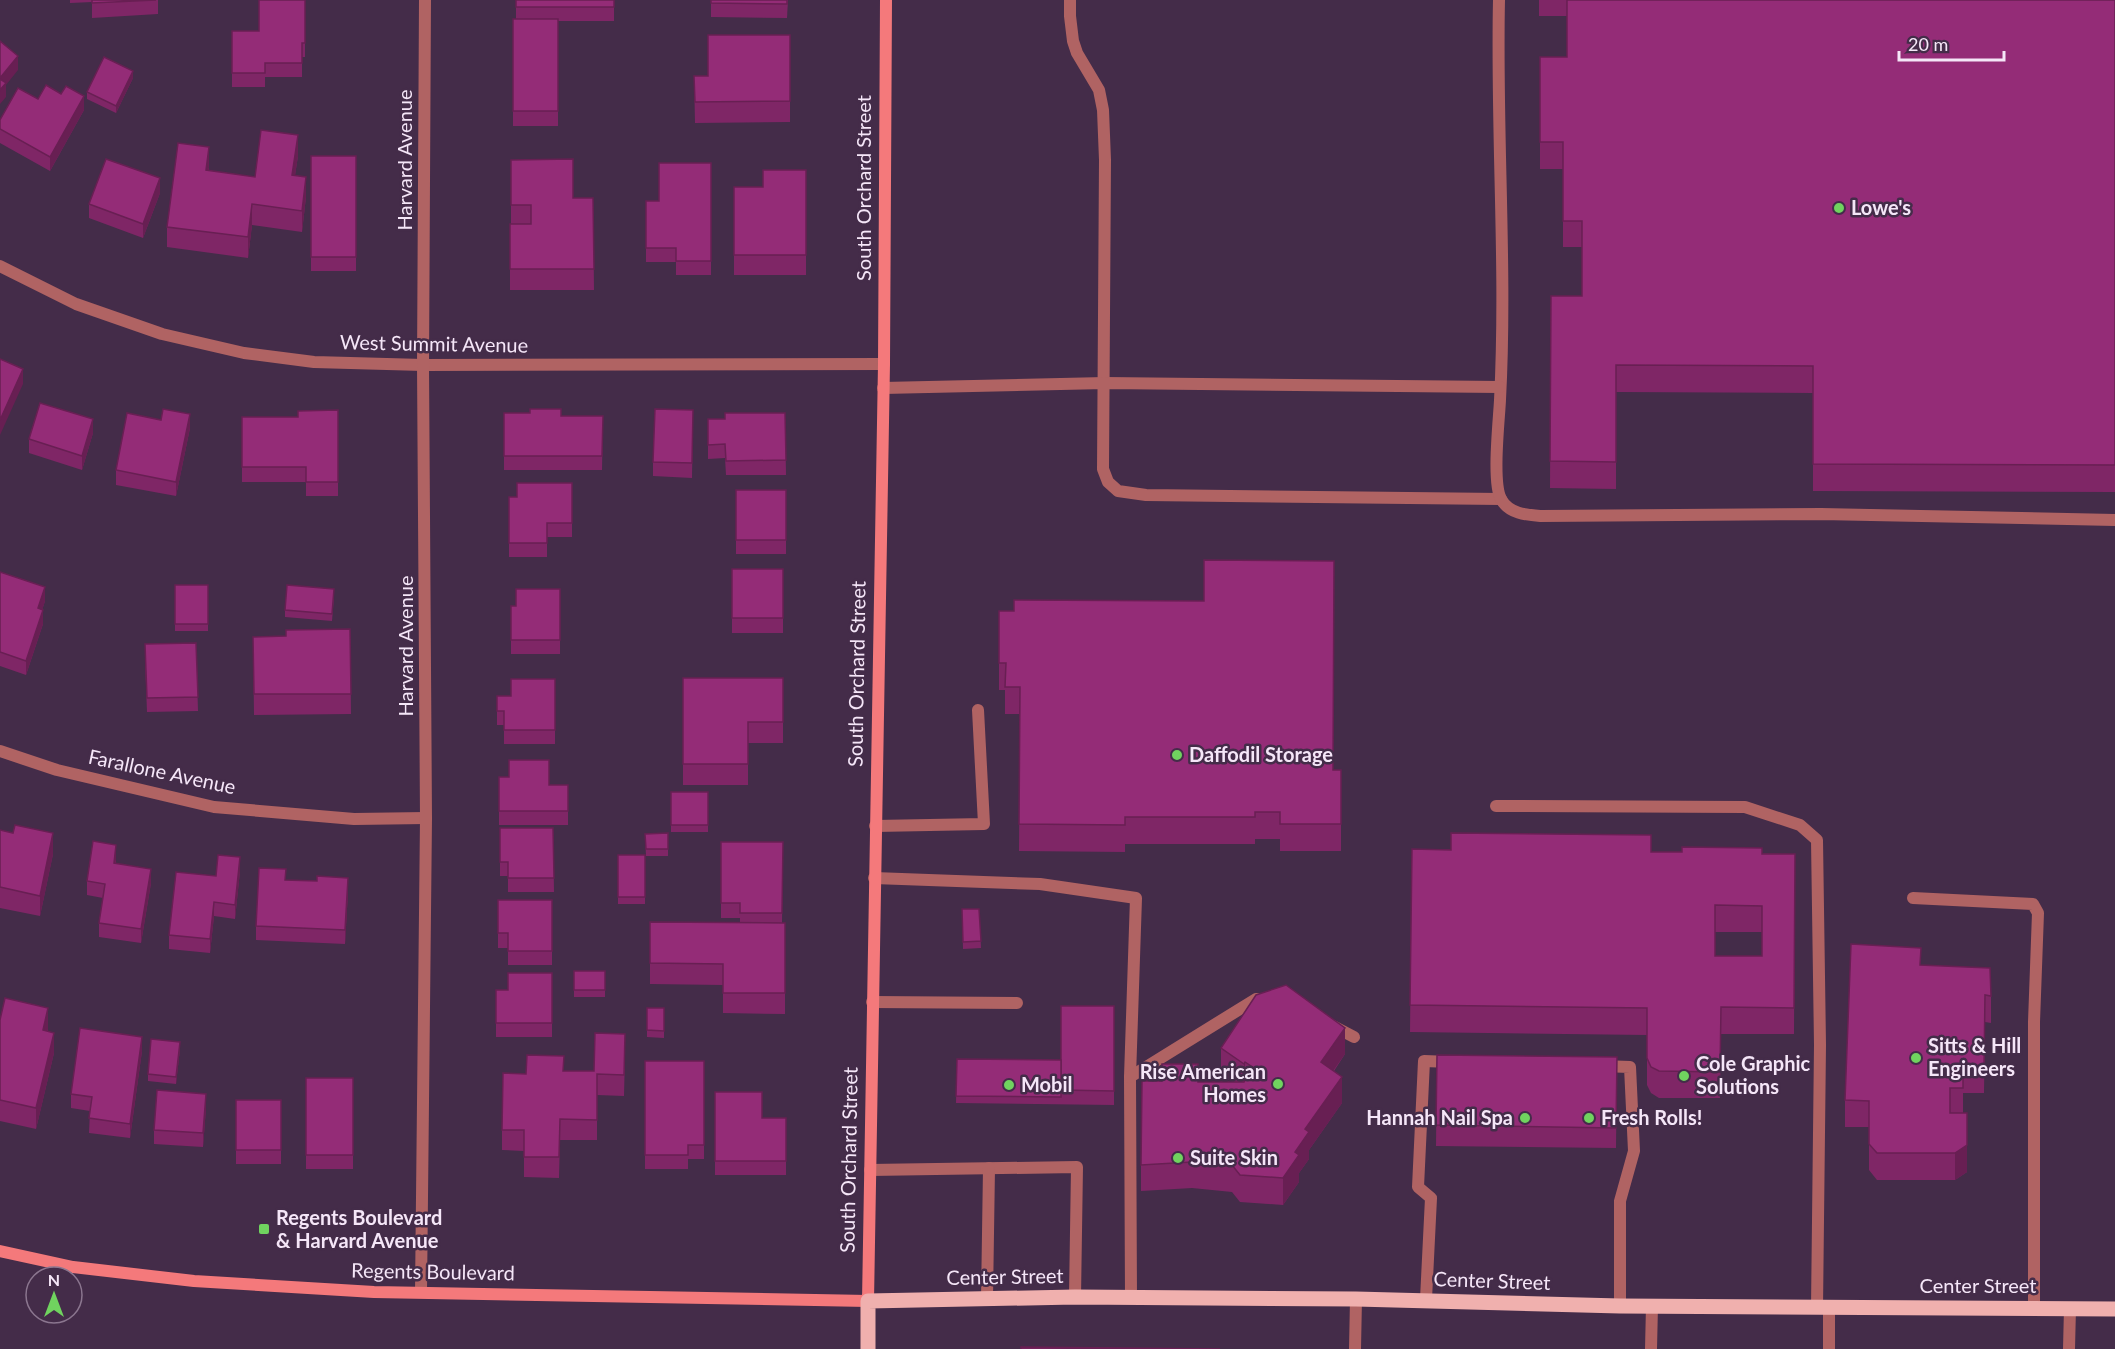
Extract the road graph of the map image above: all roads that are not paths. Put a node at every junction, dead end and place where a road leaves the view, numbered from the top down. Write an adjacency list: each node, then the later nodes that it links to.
1 (425, 0): 7 (street, Harvard Avenue)
2 (886, 0): 6 (main road, South Orchard Street)
3 (1070, 0): 8 (street)
4 (1499, 0): 9 (street)
5 (0, 266): 7 (street, West Summit Avenue)
6 (884, 364): 7 (street, West Summit Avenue); 10 (main road, South Orchard Street)
7 (423, 365): 16 (street, Harvard Avenue)
8 (1105, 383): 9 (street); 10 (street); 11 (street)
9 (1500, 387): 11 (street)
10 (883, 388): 17 (main road, South Orchard Street)
11 (1501, 499): 12 (street)
12 (2115, 520)
13 (978, 710): 17 (street)
14 (0, 751): 16 (street, Farallone Avenue)
15 (1496, 806): 41 (street)
16 (426, 818): 31 (street, Harvard Avenue)
17 (875, 826): 18 (main road, South Orchard Street)
18 (874, 878): 21 (main road, South Orchard Street); 27 (street)
19 (1912, 898): 40 (street)
20 (1280, 1001): 27 (street)
21 (872, 1002): 22 (street); 29 (main road, South Orchard Street)
22 (1017, 1003)
23 (1322, 1020): 24 (street)
24 (1354, 1037)
25 (1459, 1062): 36 (street)
26 (1585, 1066): 38 (street)
27 (1130, 1077): 33 (street)
28 (989, 1168): 29 (street); 32 (street); 34 (street)
29 (870, 1170): 37 (main road, South Orchard Street)
30 (0, 1251): 31 (main road, Regents Boulevard)
31 (421, 1292): 37 (main road, Regents Boulevard)
32 (1076, 1297): 33 (main road, Center Street); 34 (main road, Center Street)
33 (1131, 1298): 35 (main road, Center Street)
34 (987, 1299): 37 (main road, Center Street)
35 (1356, 1299): 36 (main road, Center Street); 45 (street)
36 (1426, 1299): 38 (main road, Center Street)
37 (868, 1301): 44 (main road, South Orchard Street)
38 (1620, 1306): 39 (main road, Center Street)
39 (1652, 1306): 41 (main road, Center Street); 46 (street)
40 (2034, 1307): 41 (main road, Center Street); 42 (main road, Center Street)
41 (1823, 1308): 47 (street)
42 (2070, 1308): 43 (main road, Center Street); 48 (street)
43 (2115, 1309)
44 (868, 1349)
45 (1355, 1349)
46 (1651, 1349)
47 (1829, 1349)
48 (2069, 1349)

